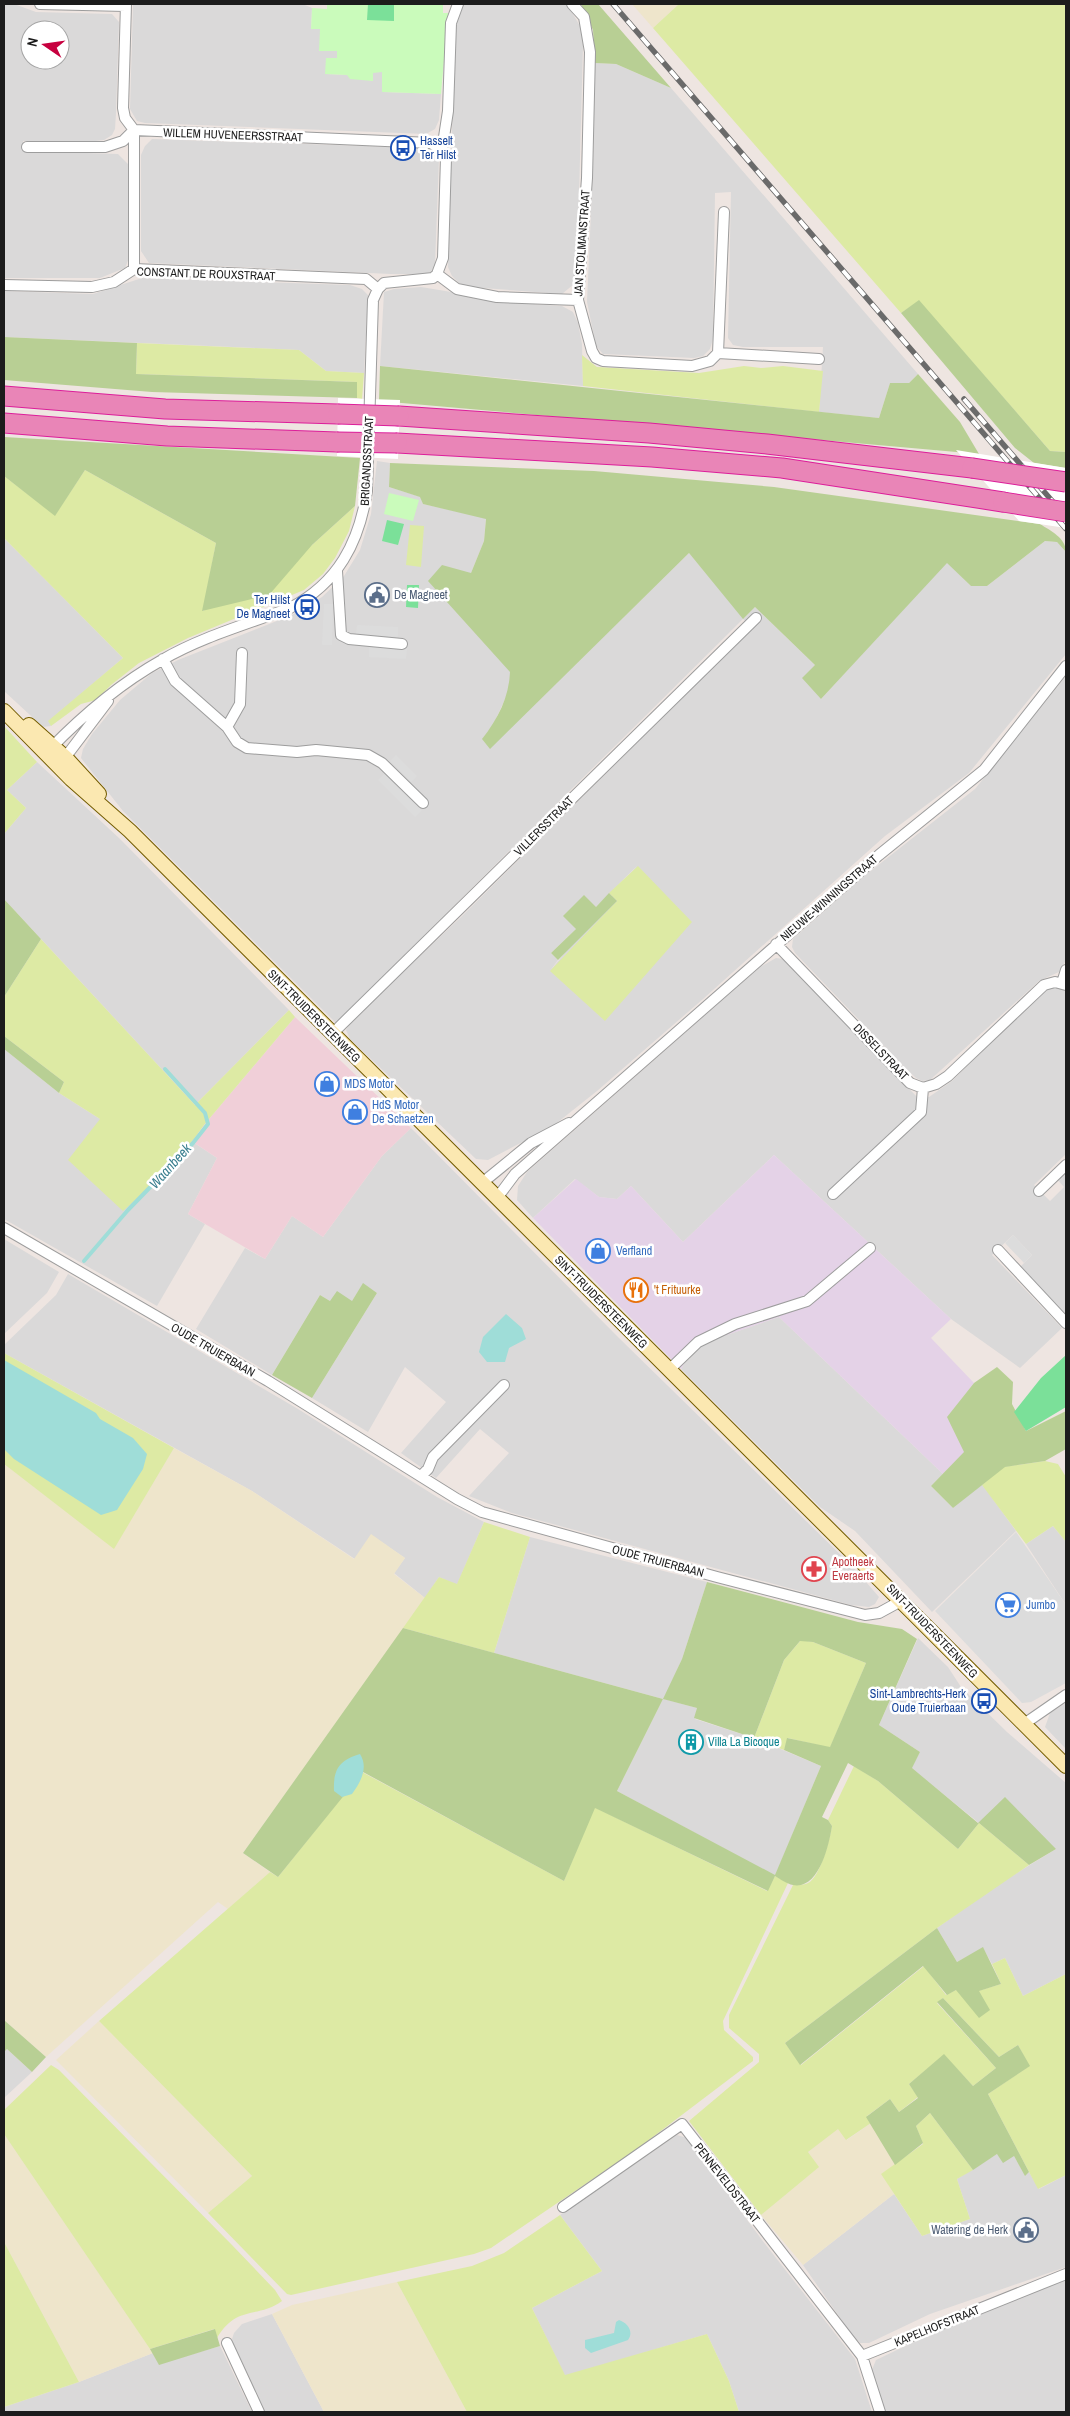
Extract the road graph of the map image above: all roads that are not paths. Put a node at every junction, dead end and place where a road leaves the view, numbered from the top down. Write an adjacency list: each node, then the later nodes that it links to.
1 (40, 4): 4 (street)
2 (458, 4): 7 (street)
3 (572, 4): 13 (street, JAN STOLMANSTRAAT)
4 (126, 5): 5 (street)
5 (134, 130): 6 (street); 7 (street, WILLEM HUVENEERSSTRAAT); 9 (street)
6 (26, 147)
7 (442, 150): 10 (street)
8 (724, 212): 14 (street)
9 (134, 269): 11 (street, CONSTANT DE ROUXSTRAAT); 12 (street, CONSTANT DE ROUXSTRAAT)
10 (437, 274): 12 (street); 13 (street)
11 (4, 285)
12 (378, 289): 20 (street, BRIGANDSSTRAAT)
13 (578, 300): 14 (street, JAN STOLMANSTRAAT)
14 (718, 353): 15 (street)
15 (819, 359)
16 (4, 396): 18 (highway, bridge)
17 (4, 423): 19 (highway, bridge)
18 (1066, 482)
19 (1066, 512)
20 (337, 571): 22 (street); 24 (street, BRIGANDSSTRAAT)
21 (756, 618): 36 (street, VILLERSSTRAAT)
22 (402, 644)
23 (242, 653): 29 (street)
24 (163, 659): 26 (street, BRIGANDSSTRAAT); 29 (street)
25 (1066, 666): 33 (street, NIEUWE-WINNINGSTRAAT)
26 (115, 692): 30 (street, BRIGANDSSTRAAT); 31 (street, BRIGANDSSTRAAT)
27 (4, 703): 30 (main road, SINT-TRUIDERSTEENWEG)
28 (4, 711): 30 (main road, SINT-TRUIDERSTEENWEG)
29 (227, 727): 32 (street)
30 (49, 750): 31 (main road, SINT-TRUIDERSTEENWEG)
31 (62, 762): 36 (main road, SINT-TRUIDERSTEENWEG)
32 (423, 803)
33 (776, 944): 37 (street, DISSELSTRAAT); 38 (street, NIEUWE-WINNINGSTRAAT)
34 (1066, 970): 35 (street)
35 (1064, 984): 37 (street)
36 (332, 1034): 40 (main road, SINT-TRUIDERSTEENWEG)
37 (923, 1088): 42 (street)
38 (577, 1119): 40 (street, NIEUWE-WINNINGSTRAAT); 43 (street, NIEUWE-WINNINGSTRAAT)
39 (1066, 1164): 41 (street)
40 (482, 1183): 43 (main road, SINT-TRUIDERSTEENWEG)
41 (1039, 1191)
42 (833, 1194)
43 (497, 1198): 48 (main road, SINT-TRUIDERSTEENWEG)
44 (4, 1228): 50 (street, OUDE TRUIERBAAN)
45 (870, 1248): 48 (street)
46 (998, 1250): 47 (street)
47 (1066, 1323)
48 (669, 1370): 51 (main road, SINT-TRUIDERSTEENWEG)
49 (504, 1385): 50 (street)
50 (421, 1476): 51 (street, OUDE TRUIERBAAN)
51 (901, 1601): 53 (main road, SINT-TRUIDERSTEENWEG)
52 (1066, 1695): 53 (street)
53 (1024, 1724): 54 (main road, SINT-TRUIDERSTEENWEG)
54 (1066, 1766)
55 (563, 2206): 58 (street, PENNEVELDSTRAAT)
56 (1066, 2274): 58 (street, KAPELHOFSTRAAT)
57 (227, 2342): 59 (street)
58 (862, 2356): 60 (street)
59 (259, 2412)
60 (880, 2412)

